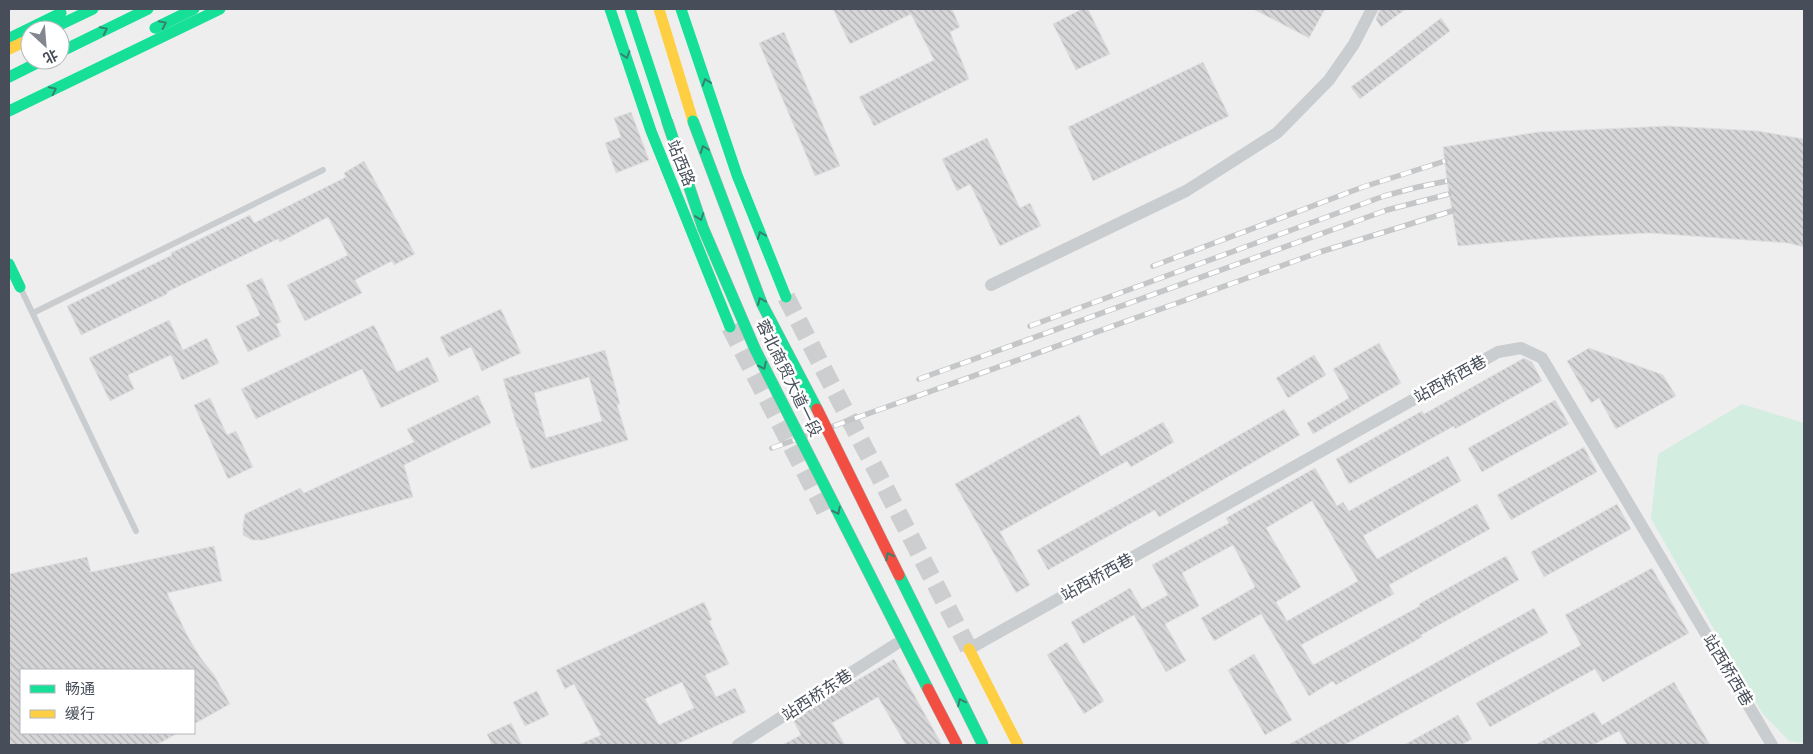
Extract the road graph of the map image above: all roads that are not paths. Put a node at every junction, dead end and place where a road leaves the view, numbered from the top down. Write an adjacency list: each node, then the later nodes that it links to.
1 (70, 9): 12 (main road)
2 (93, 9): 11 (main road)
3 (148, 9): 13 (main road, one-way to 3)
4 (194, 9): 16 (main road, one-way to 4)
5 (220, 9): 17 (main road, one-way to 5)
6 (610, 9): 24 (main road, 站西路, one-way to 24)
7 (630, 9): 30 (main road, 蓉北商贸大道一段, one-way to 30, bridge)
8 (659, 9): 31 (main road, 蓉北商贸大道一段, one-way to 8, bridge)
9 (681, 9): 22 (main road, one-way to 9)
10 (1372, 9): 20 (street)
11 (70, 20)
12 (9, 38)
13 (70, 47)
14 (23, 70): 15 (main road)
15 (9, 77)
16 (9, 100)
17 (9, 111)
18 (323, 170): 23 (lane)
19 (9, 264): 21 (main road)
20 (991, 285)
21 (20, 287): 23 (lane)
22 (786, 297)
23 (32, 313): 25 (lane)
24 (730, 327)
25 (136, 532)
26 (896, 644): 28 (street, 站西桥东巷); 29 (main road)
27 (969, 649): 32 (main road); 33 (street, 站西桥西巷)
28 (738, 745)
29 (949, 745)
30 (957, 745)
31 (983, 745)
32 (1018, 745)
33 (1772, 745)

